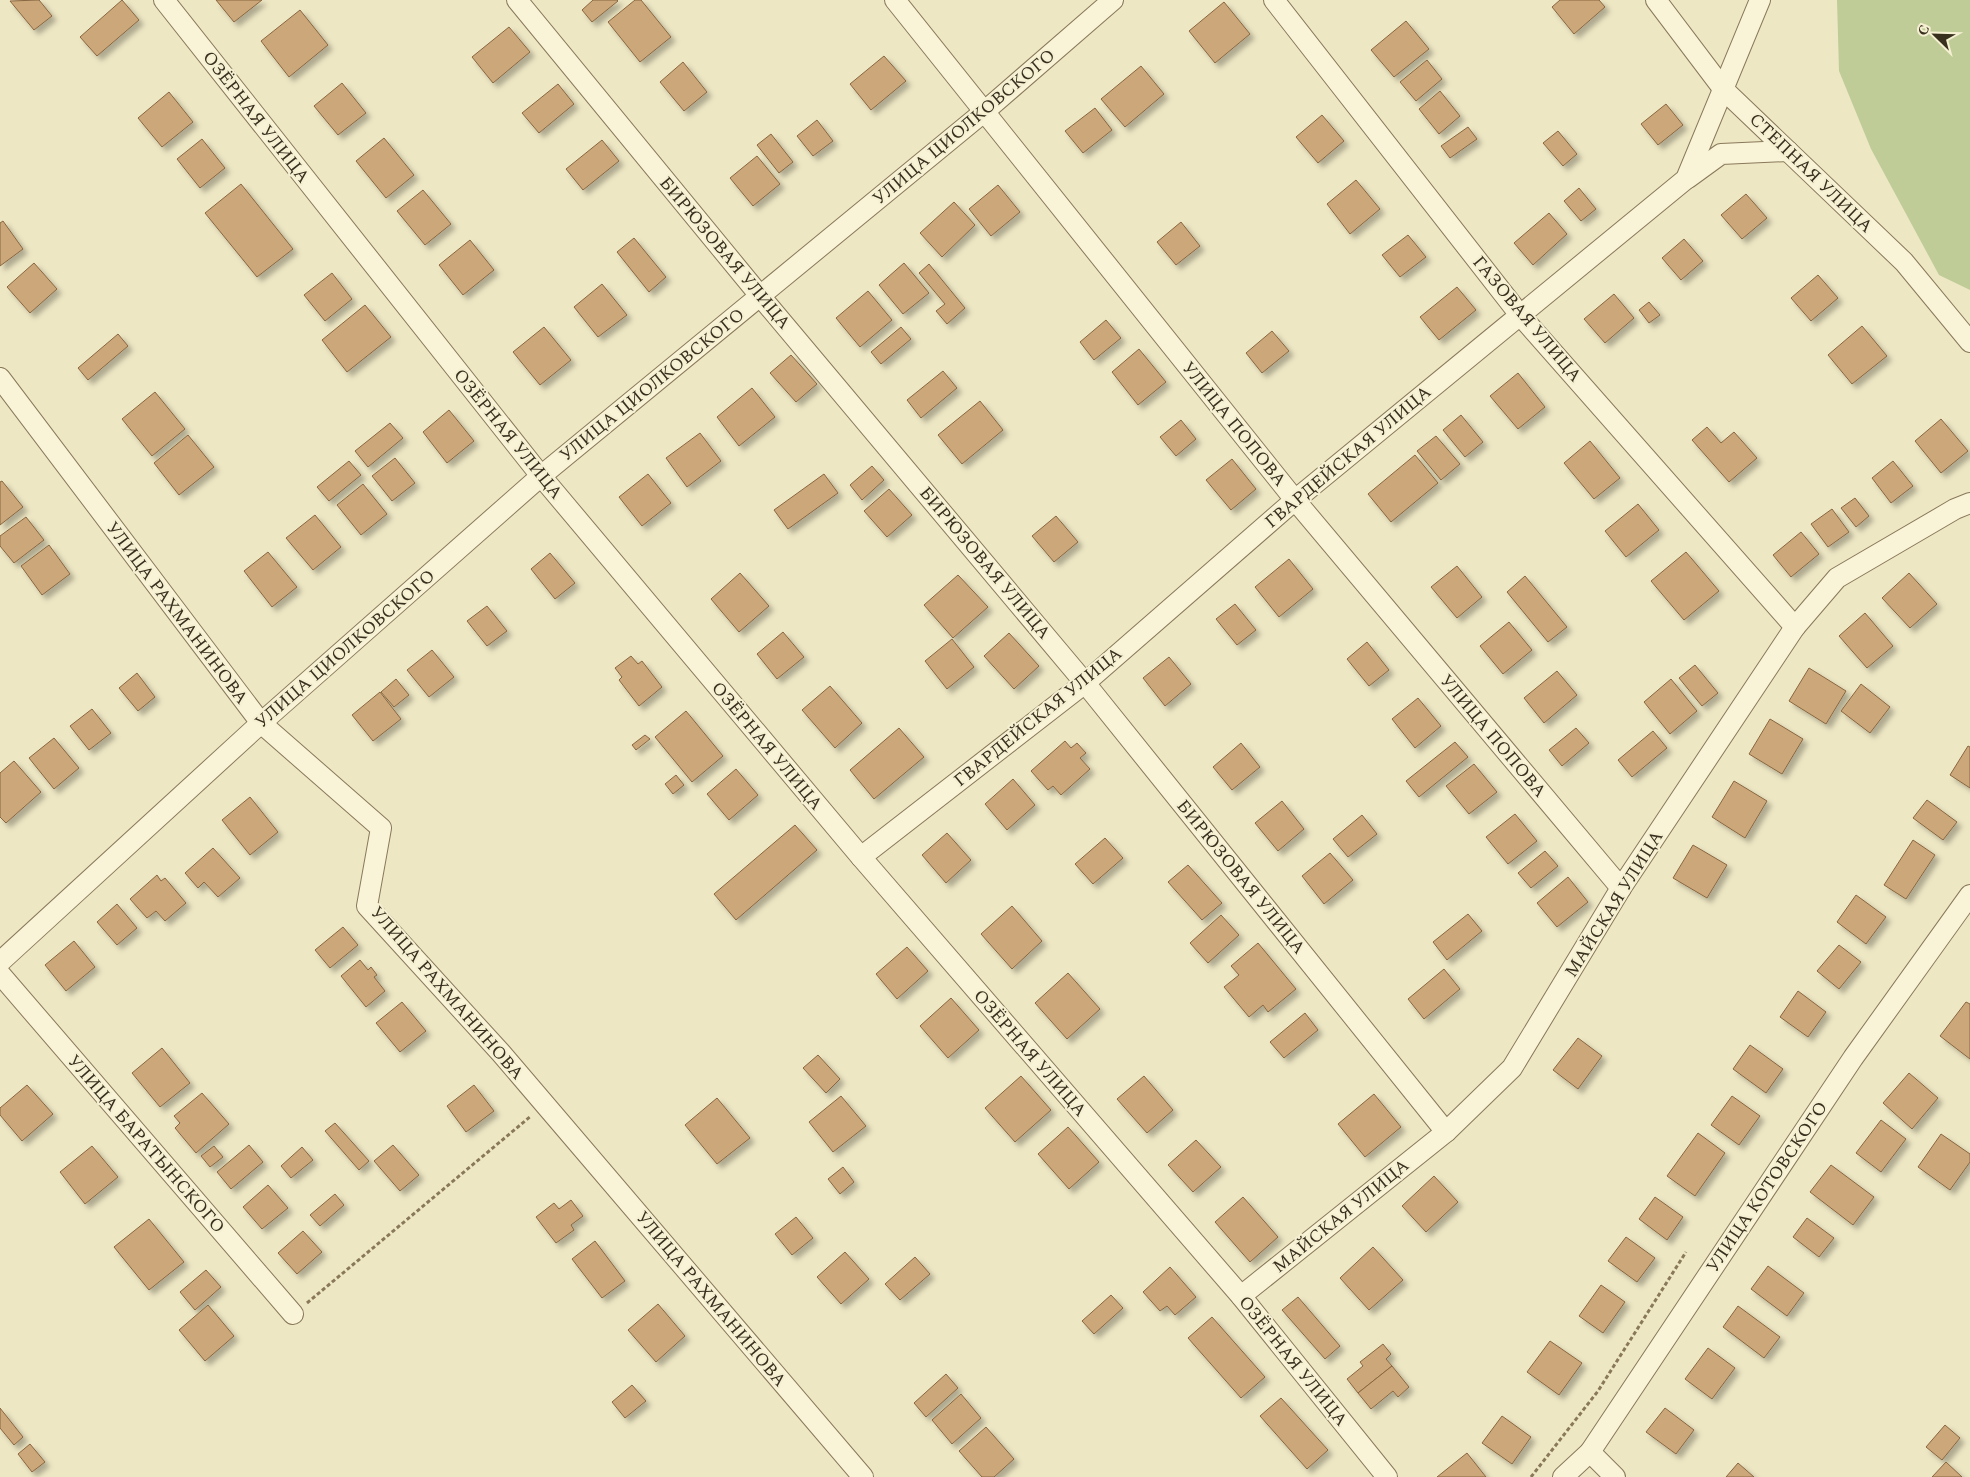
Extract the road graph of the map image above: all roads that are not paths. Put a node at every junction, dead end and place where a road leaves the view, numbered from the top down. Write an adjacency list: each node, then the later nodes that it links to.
1 (164, 0): 16 (street, ОЗЁРНАЯ УЛИЦА)
2 (517, 0): 12 (street, БИРЮЗОВАЯ УЛИЦА)
3 (895, 0): 9 (street, УЛИЦА ПОПОВА)
4 (1113, 0): 9 (street, УЛИЦА ЦИОЛКОВСКОГО)
5 (1274, 0): 13 (street, ГАЗОВАЯ УЛИЦА)
6 (1656, 0): 8 (street, СТЕПНАЯ УЛИЦА)
7 (1760, 0): 8 (street, ГВАРДЕЙСКАЯ УЛИЦА)
8 (1724, 90): 10 (street, СТЕПНАЯ УЛИЦА); 11 (street, ГВАРДЕЙСКАЯ УЛИЦА)
9 (985, 111): 12 (street, УЛИЦА ЦИОЛКОВСКОГО); 17 (street, УЛИЦА ПОПОВА)
10 (1788, 151): 11 (street); 14 (street, СТЕПНАЯ УЛИЦА)
11 (1686, 179): 13 (street, ГВАРДЕЙСКАЯ УЛИЦА)
12 (761, 297): 16 (street, УЛИЦА ЦИОЛКОВСКОГО); 20 (street, БИРЮЗОВАЯ УЛИЦА)
13 (1520, 315): 17 (street, ГВАРДЕЙСКАЯ УЛИЦА); 19 (street, ГАЗОВАЯ УЛИЦА)
14 (1970, 342)
15 (0, 378): 21 (street, УЛИЦА РАХМАНИНОВА)
16 (541, 476): 21 (street, УЛИЦА ЦИОЛКОВСКОГО); 22 (street, ОЗЁРНАЯ УЛИЦА)
17 (1295, 500): 20 (street, ГВАРДЕЙСКАЯ УЛИЦА); 23 (street, УЛИЦА ПОПОВА)
18 (1970, 503): 19 (street, МАЙСКАЯ УЛИЦА)
19 (1794, 627): 23 (street, МАЙСКАЯ УЛИЦА)
20 (1085, 682): 22 (street, ГВАРДЕЙСКАЯ УЛИЦА); 27 (street, БИРЮЗОВАЯ УЛИЦА)
21 (261, 723): 25 (street, УЛИЦА ЦИОЛКОВСКОГО); 31 (street, УЛИЦА РАХМАНИНОВА)
22 (861, 857): 28 (street, ОЗЁРНАЯ УЛИЦА)
23 (1621, 888): 27 (street, МАЙСКАЯ УЛИЦА)
24 (1970, 895): 30 (street, УЛИЦА КОТОВСКОГО)
25 (0, 962)
26 (0, 974): 29 (street, УЛИЦА БАРАТЫНСКОГО)
27 (1446, 1132): 28 (street, МАЙСКАЯ УЛИЦА)
28 (1241, 1296): 32 (street, ОЗЁРНАЯ УЛИЦА)
29 (293, 1314)
30 (1590, 1452): 33 (street, УЛИЦА КОТОВСКОГО); 34 (street)
31 (863, 1477)
32 (1387, 1477)
33 (1563, 1477)
34 (1615, 1477)

